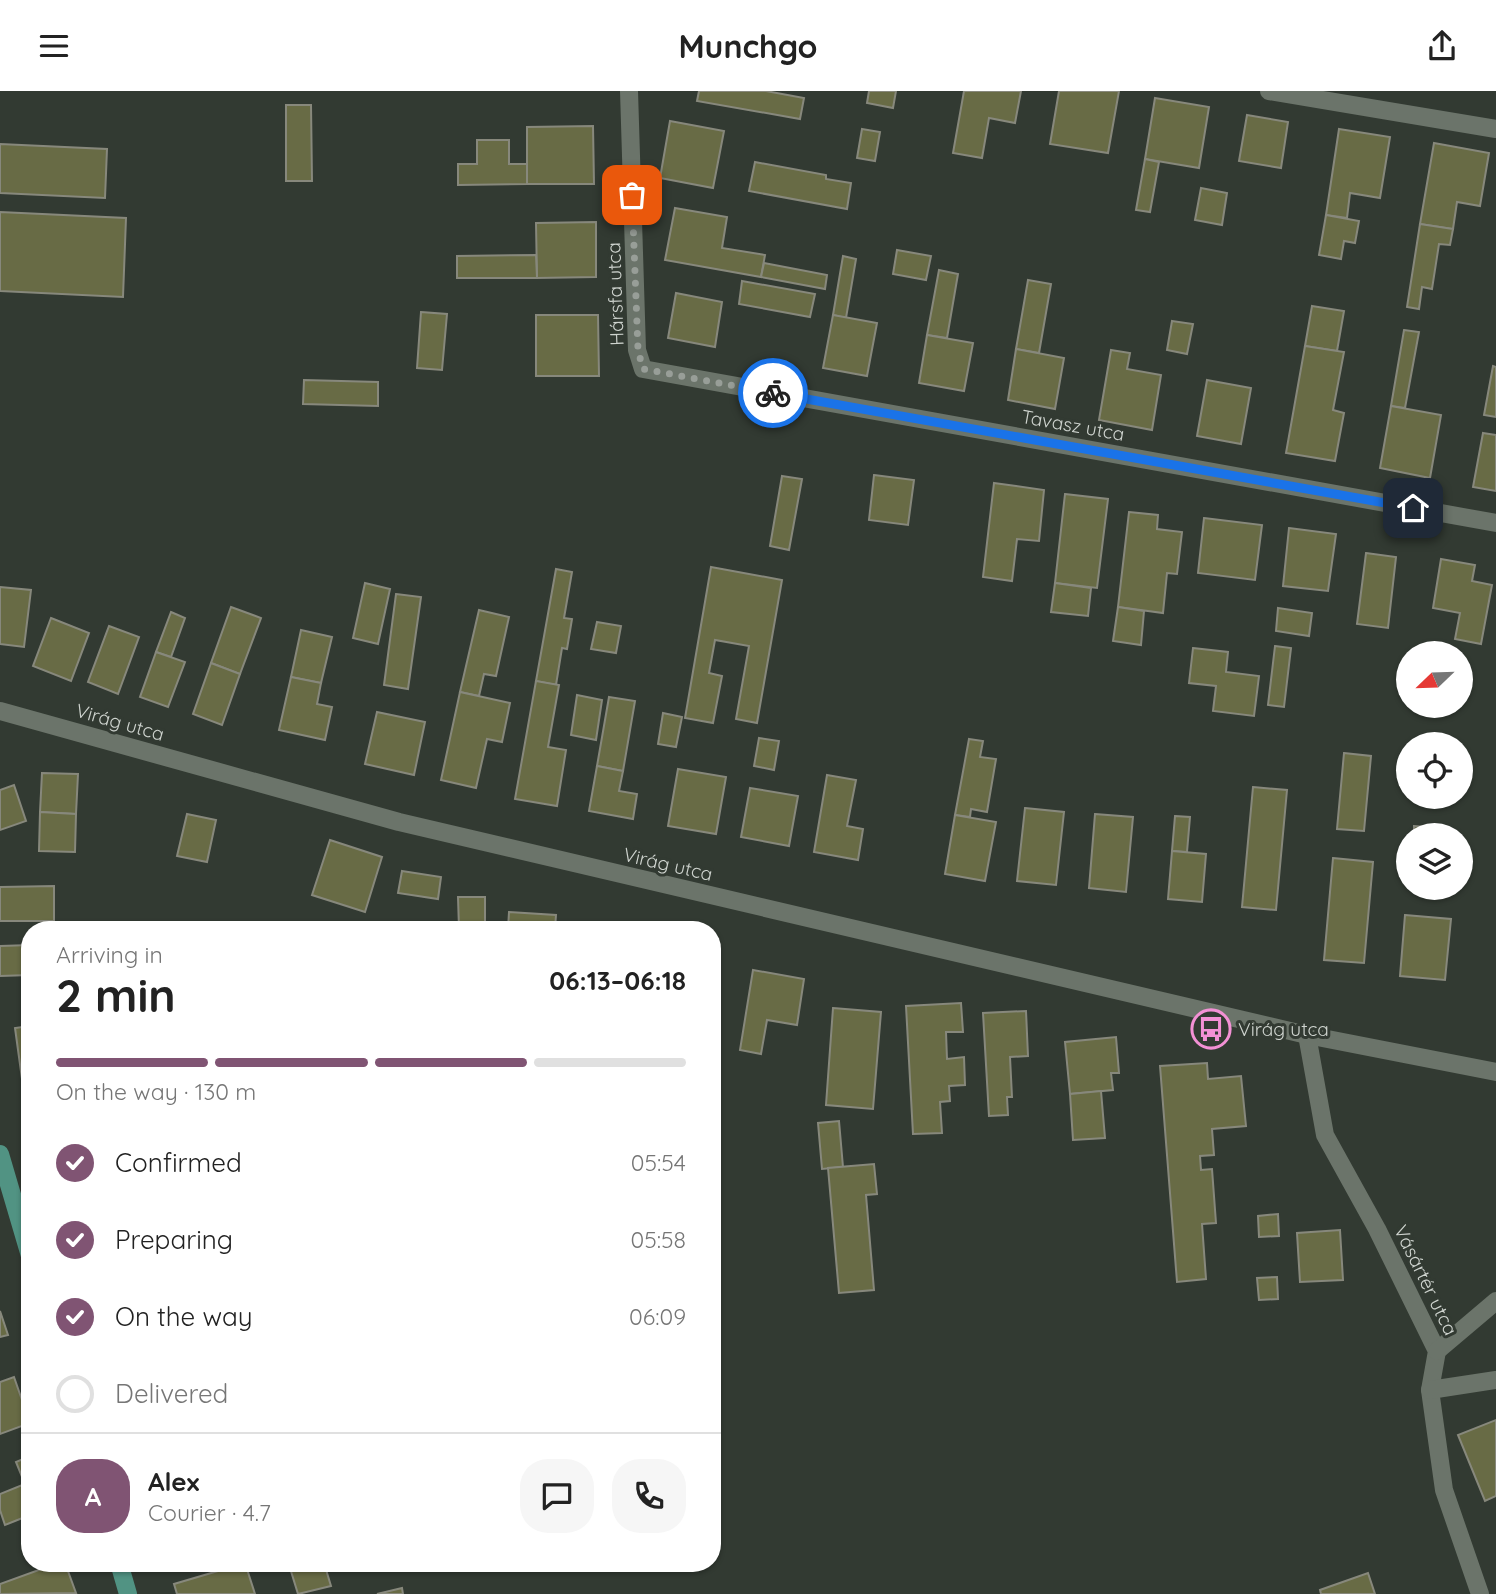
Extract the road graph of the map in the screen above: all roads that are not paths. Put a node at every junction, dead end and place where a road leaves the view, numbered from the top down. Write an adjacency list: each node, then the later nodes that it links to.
1 (629, 91): 4 (street, Hársfa utca)
2 (1269, 91): 3 (street)
3 (1496, 129)
4 (643, 369): 5 (street, Tavasz utca)
5 (1496, 523)
6 (0, 711): 7 (street, Virág utca)
7 (1307, 1035): 8 (street, Virág utca); 12 (street, Vásártér utca)
8 (1496, 1072)
9 (0, 1154): 10 (main road)
10 (21, 1225)
11 (1496, 1301): 12 (street)
12 (1437, 1351): 14 (street, Vásártér utca)
13 (1496, 1380): 14 (street)
14 (1430, 1390): 17 (street, Vásártér utca)
15 (122, 1572): 16 (main road)
16 (128, 1594)
17 (1480, 1594)

